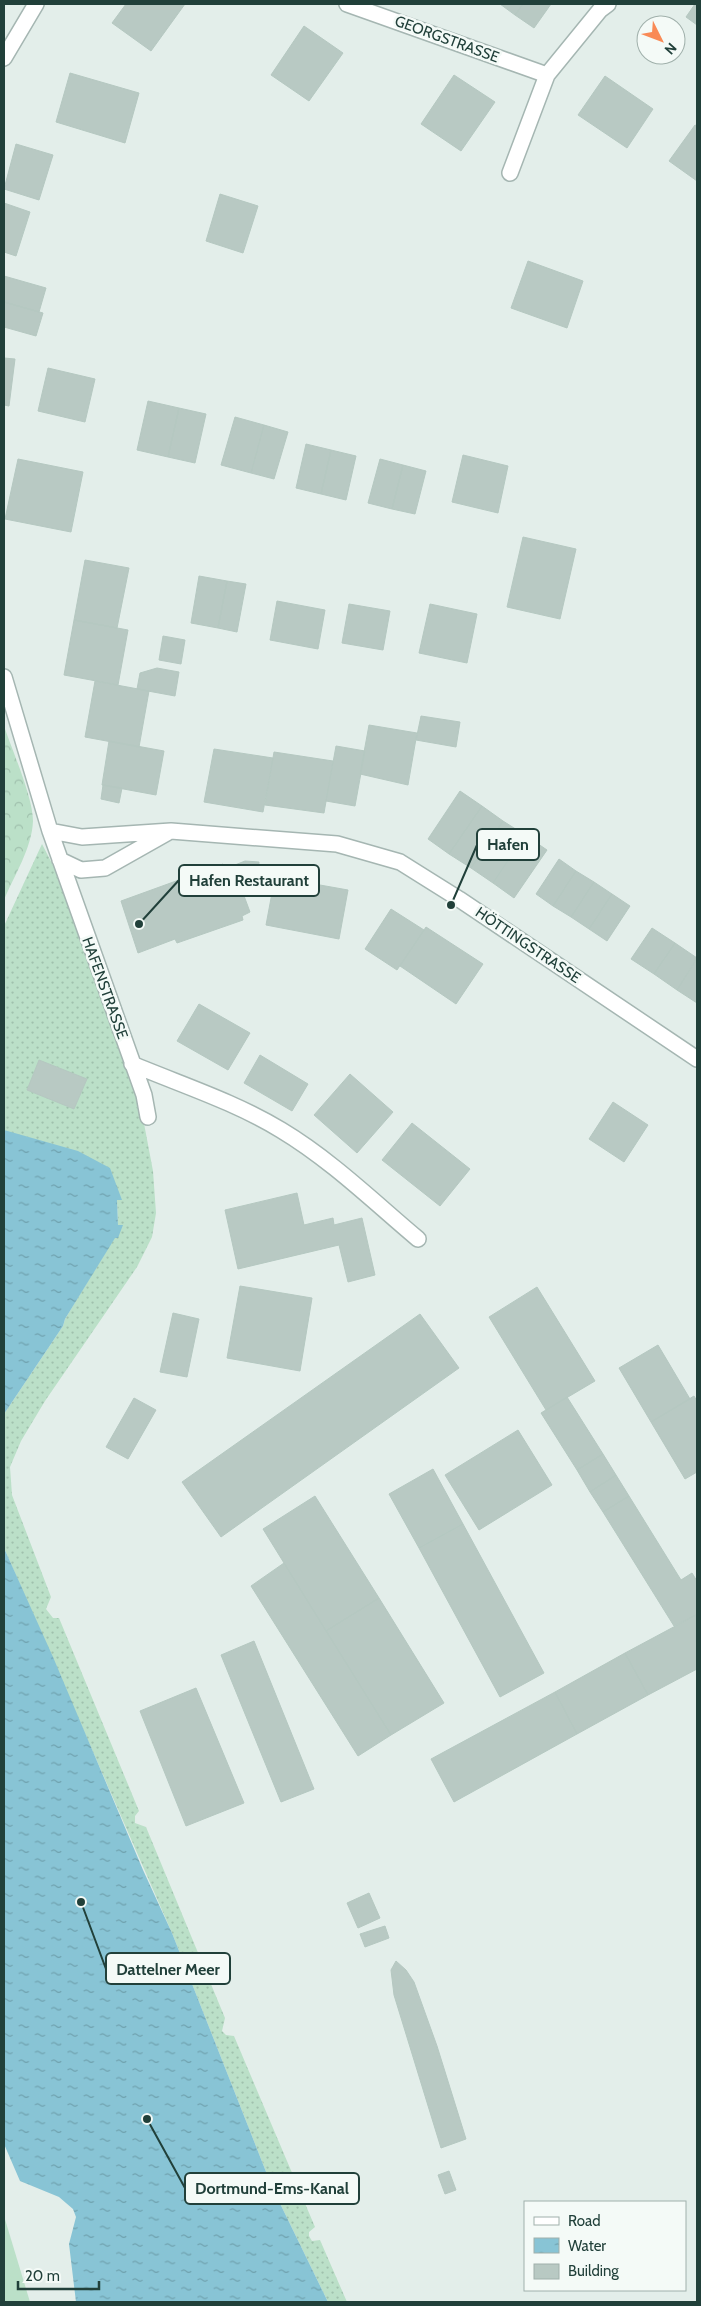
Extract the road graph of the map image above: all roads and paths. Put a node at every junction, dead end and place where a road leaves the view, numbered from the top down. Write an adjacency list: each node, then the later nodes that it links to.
1 (36, 4): 4 (street)
2 (347, 4): 5 (street, GEORGSTRASSE)
3 (608, 4): 5 (street)
4 (4, 58)
5 (546, 75): 6 (street)
6 (510, 173)
7 (4, 677): 8 (street)
8 (50, 830): 9 (street, HÖTTINGSTRASSE); 10 (street)
9 (171, 831): 10 (street); 11 (street, HÖTTINGSTRASSE)
10 (60, 860): 12 (street, HAFENSTRASSE)
11 (697, 1058)
12 (132, 1064): 13 (street, HAFENSTRASSE); 14 (street)
13 (148, 1117)
14 (418, 1239)

